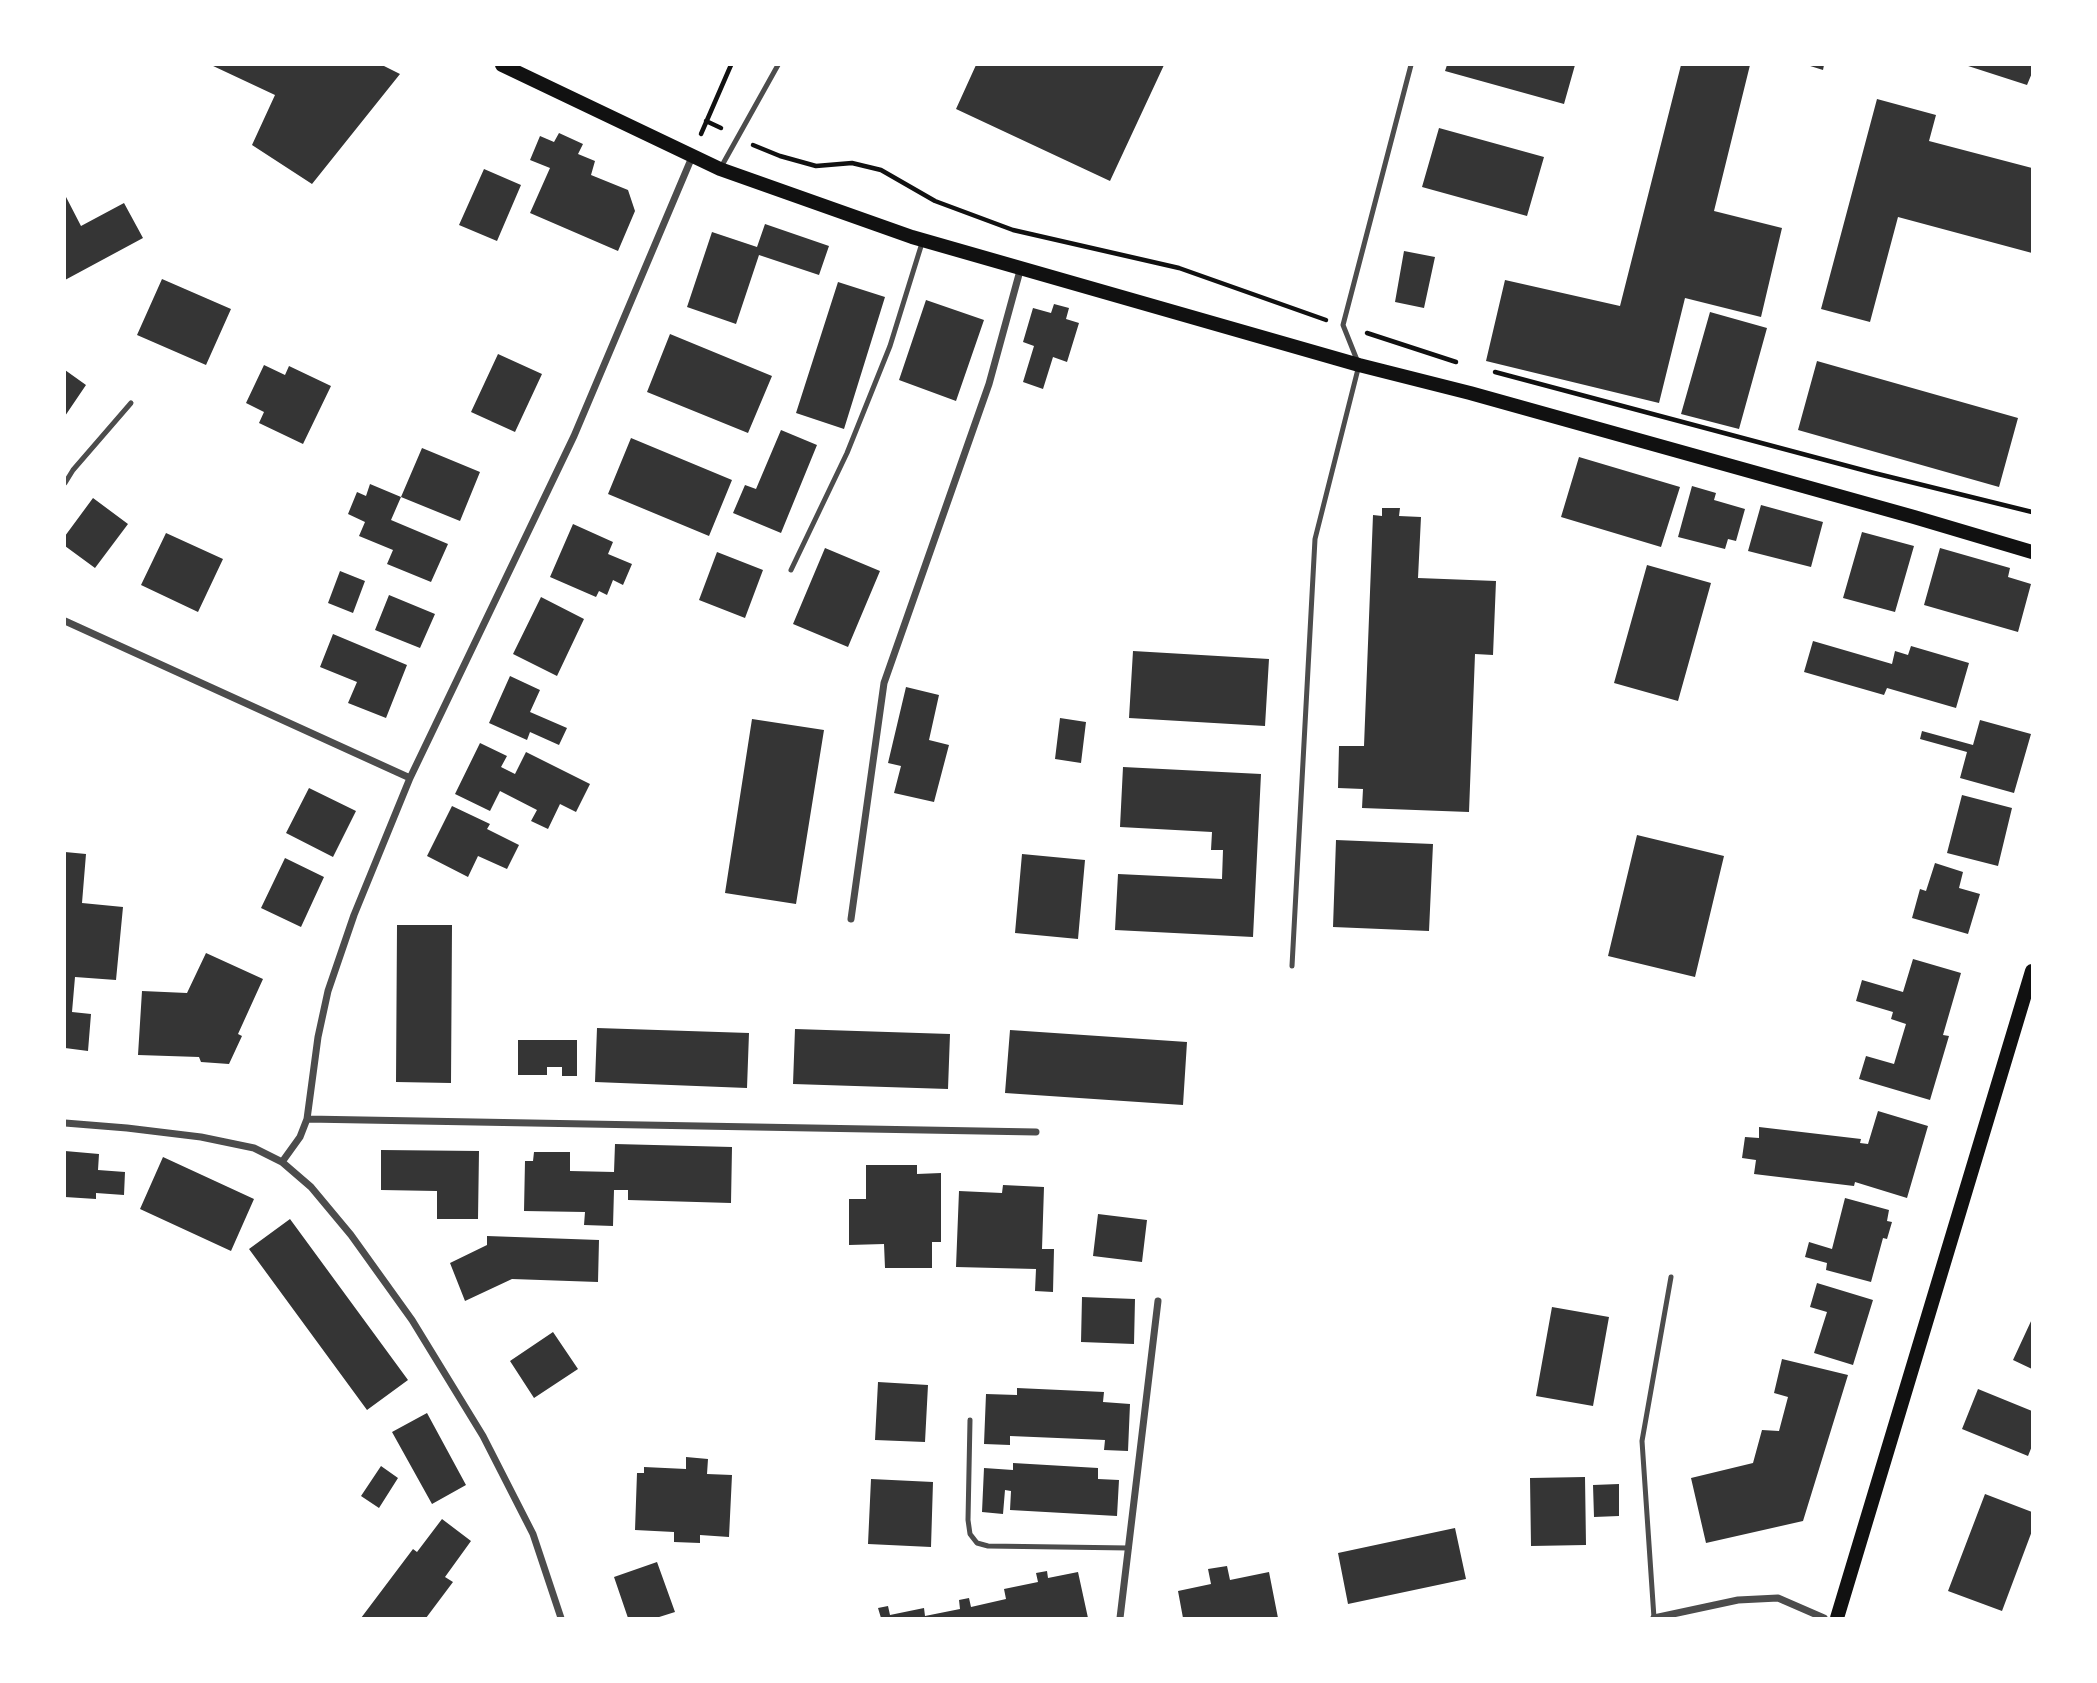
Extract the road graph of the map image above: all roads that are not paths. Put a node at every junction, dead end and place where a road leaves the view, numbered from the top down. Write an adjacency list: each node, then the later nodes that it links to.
1 (502, 65): 4 (main road)
2 (778, 65): 5 (lane)
3 (1411, 65): 8 (lane)
4 (692, 157): 5 (main road); 14 (street)
5 (720, 169): 6 (main road)
6 (923, 240): 7 (main road); 12 (lane)
7 (1021, 268): 8 (main road); 15 (street)
8 (1359, 365): 11 (main road); 16 (lane)
9 (131, 403): 10 (lane)
10 (65, 483)
11 (2032, 552)
12 (792, 570)
13 (65, 621): 14 (street)
14 (410, 778): 19 (street)
15 (851, 919)
16 (1292, 966)
17 (2032, 971): 18 (main road)
18 (2028, 997): 31 (main road)
19 (307, 1119): 21 (street); 22 (street)
20 (65, 1124): 22 (street)
21 (1036, 1132)
22 (282, 1162): 27 (street)
23 (1671, 1278): 29 (lane)
24 (1158, 1301): 26 (street)
25 (971, 1420): 26 (lane)
26 (1129, 1548): 28 (street)
27 (561, 1618)
28 (1120, 1618)
29 (1654, 1618): 30 (street)
30 (1824, 1618)
31 (1837, 1618)

